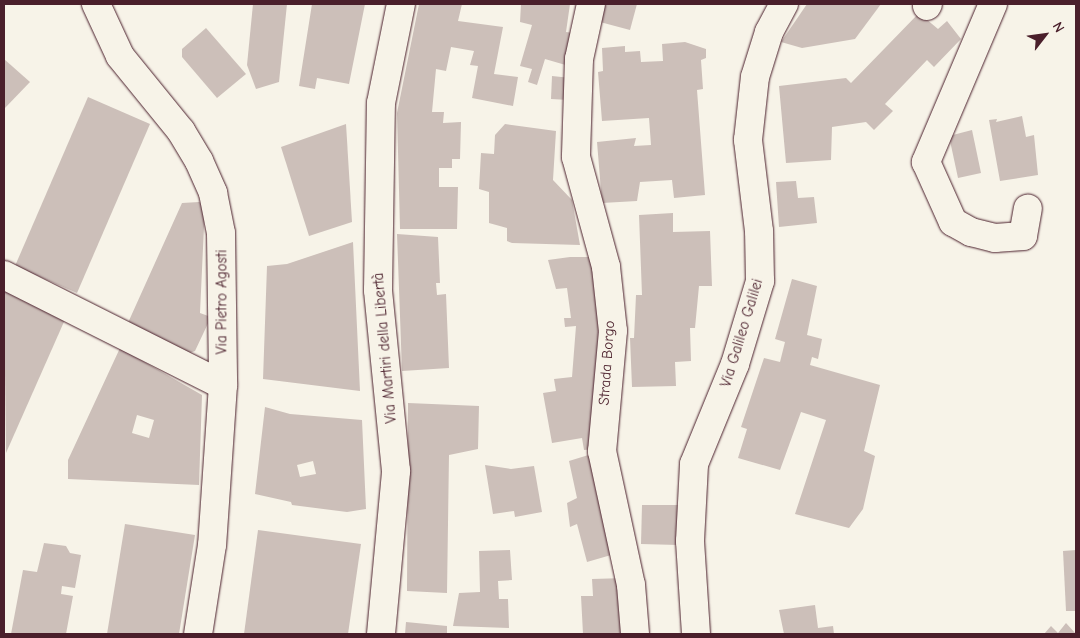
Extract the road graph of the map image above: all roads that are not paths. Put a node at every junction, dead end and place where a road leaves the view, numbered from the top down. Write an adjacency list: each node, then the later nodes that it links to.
1 (96, 4): 8 (street, Via Pietro Agosti)
2 (401, 4): 10 (street, Via Martiri della Libertà)
3 (592, 4): 11 (street, Strada Borgo)
4 (784, 4): 12 (street, Via Galileo Galilei)
5 (993, 4): 6 (street)
6 (1028, 208)
7 (4, 275): 8 (street)
8 (223, 385): 9 (street, Via Pietro Agosti)
9 (198, 634)
10 (381, 634)
11 (635, 634)
12 (696, 634)

